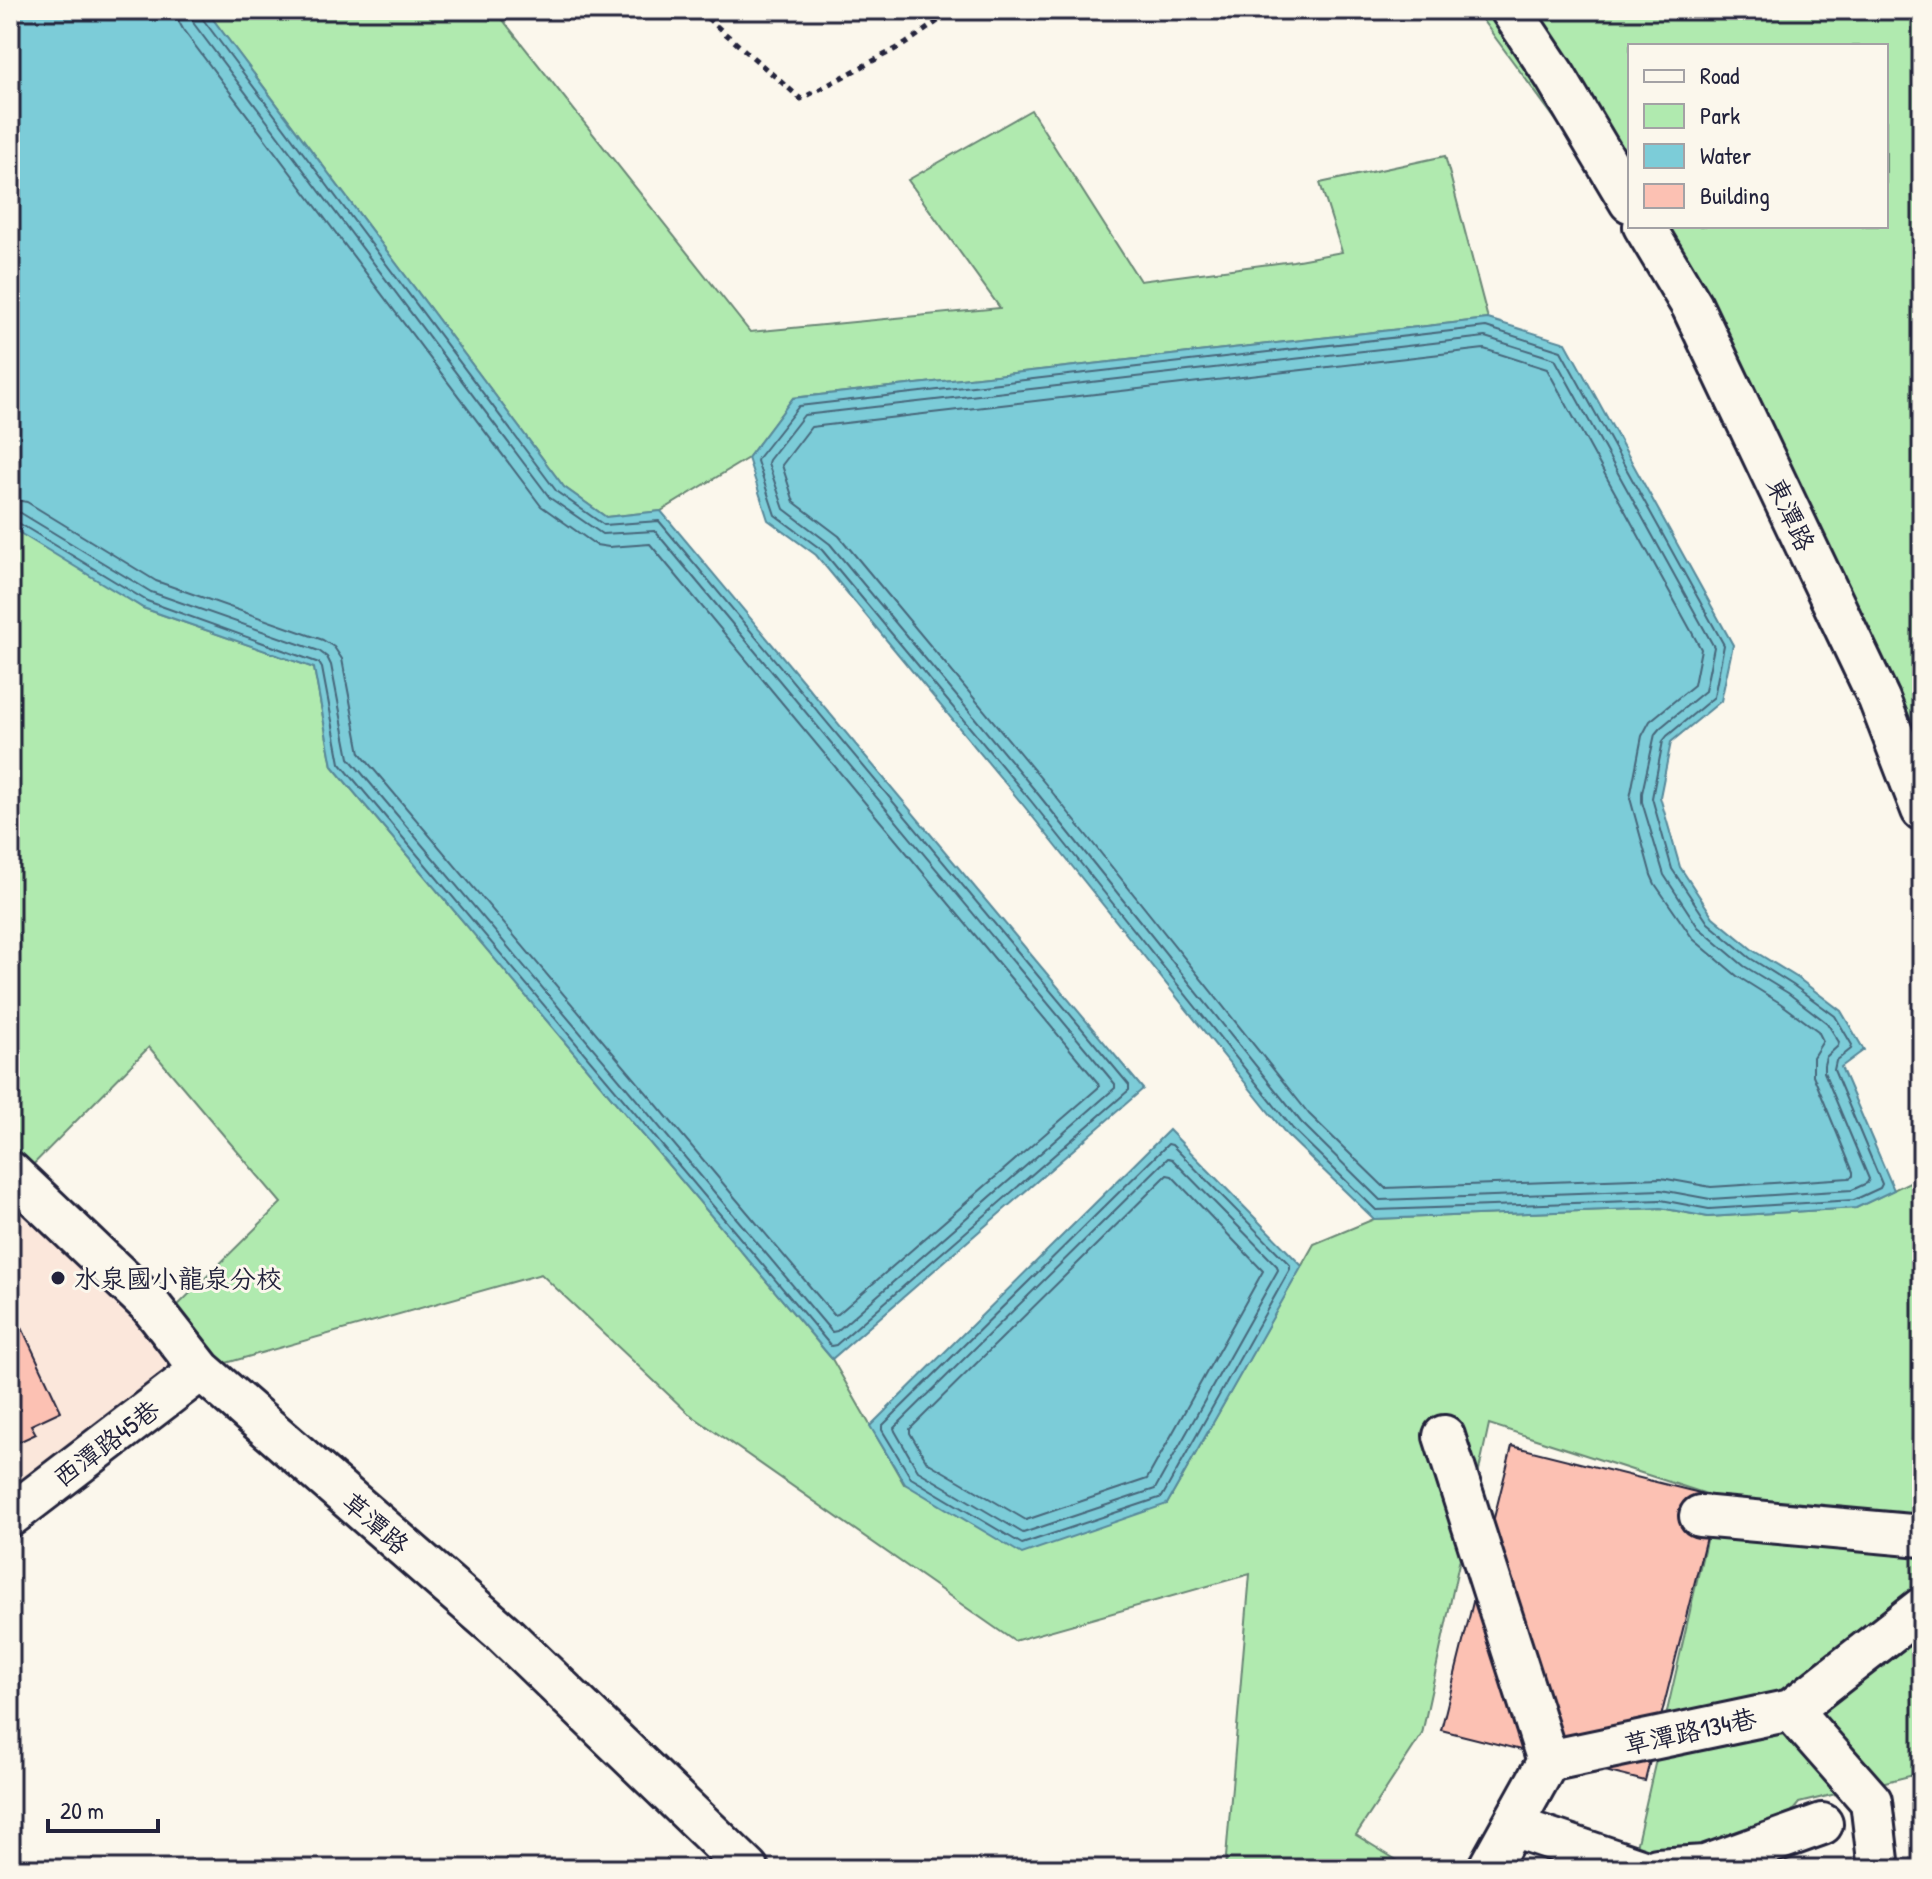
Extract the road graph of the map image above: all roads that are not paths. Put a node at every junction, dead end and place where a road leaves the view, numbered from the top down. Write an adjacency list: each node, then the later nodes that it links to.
1 (1511, 10): 2 (street)
2 (1628, 199)
3 (1645, 228): 4 (street, 東潭路)
4 (1922, 810)
5 (10, 1172): 6 (street, 草潭路)
6 (201, 1370): 8 (street, 西潭路45巷); 16 (street, 草潭路)
7 (1444, 1436): 13 (street)
8 (10, 1516)
9 (1700, 1516): 10 (street)
10 (1922, 1536)
11 (1922, 1608): 12 (street, 草潭路134巷)
12 (1791, 1710): 13 (street, 草潭路134巷); 20 (street)
13 (1548, 1761): 15 (street)
14 (1822, 1824): 19 (street)
15 (1512, 1826): 17 (street); 18 (street)
16 (748, 1869)
17 (1488, 1869)
18 (1640, 1869)
19 (1657, 1869)
20 (1879, 1869)

